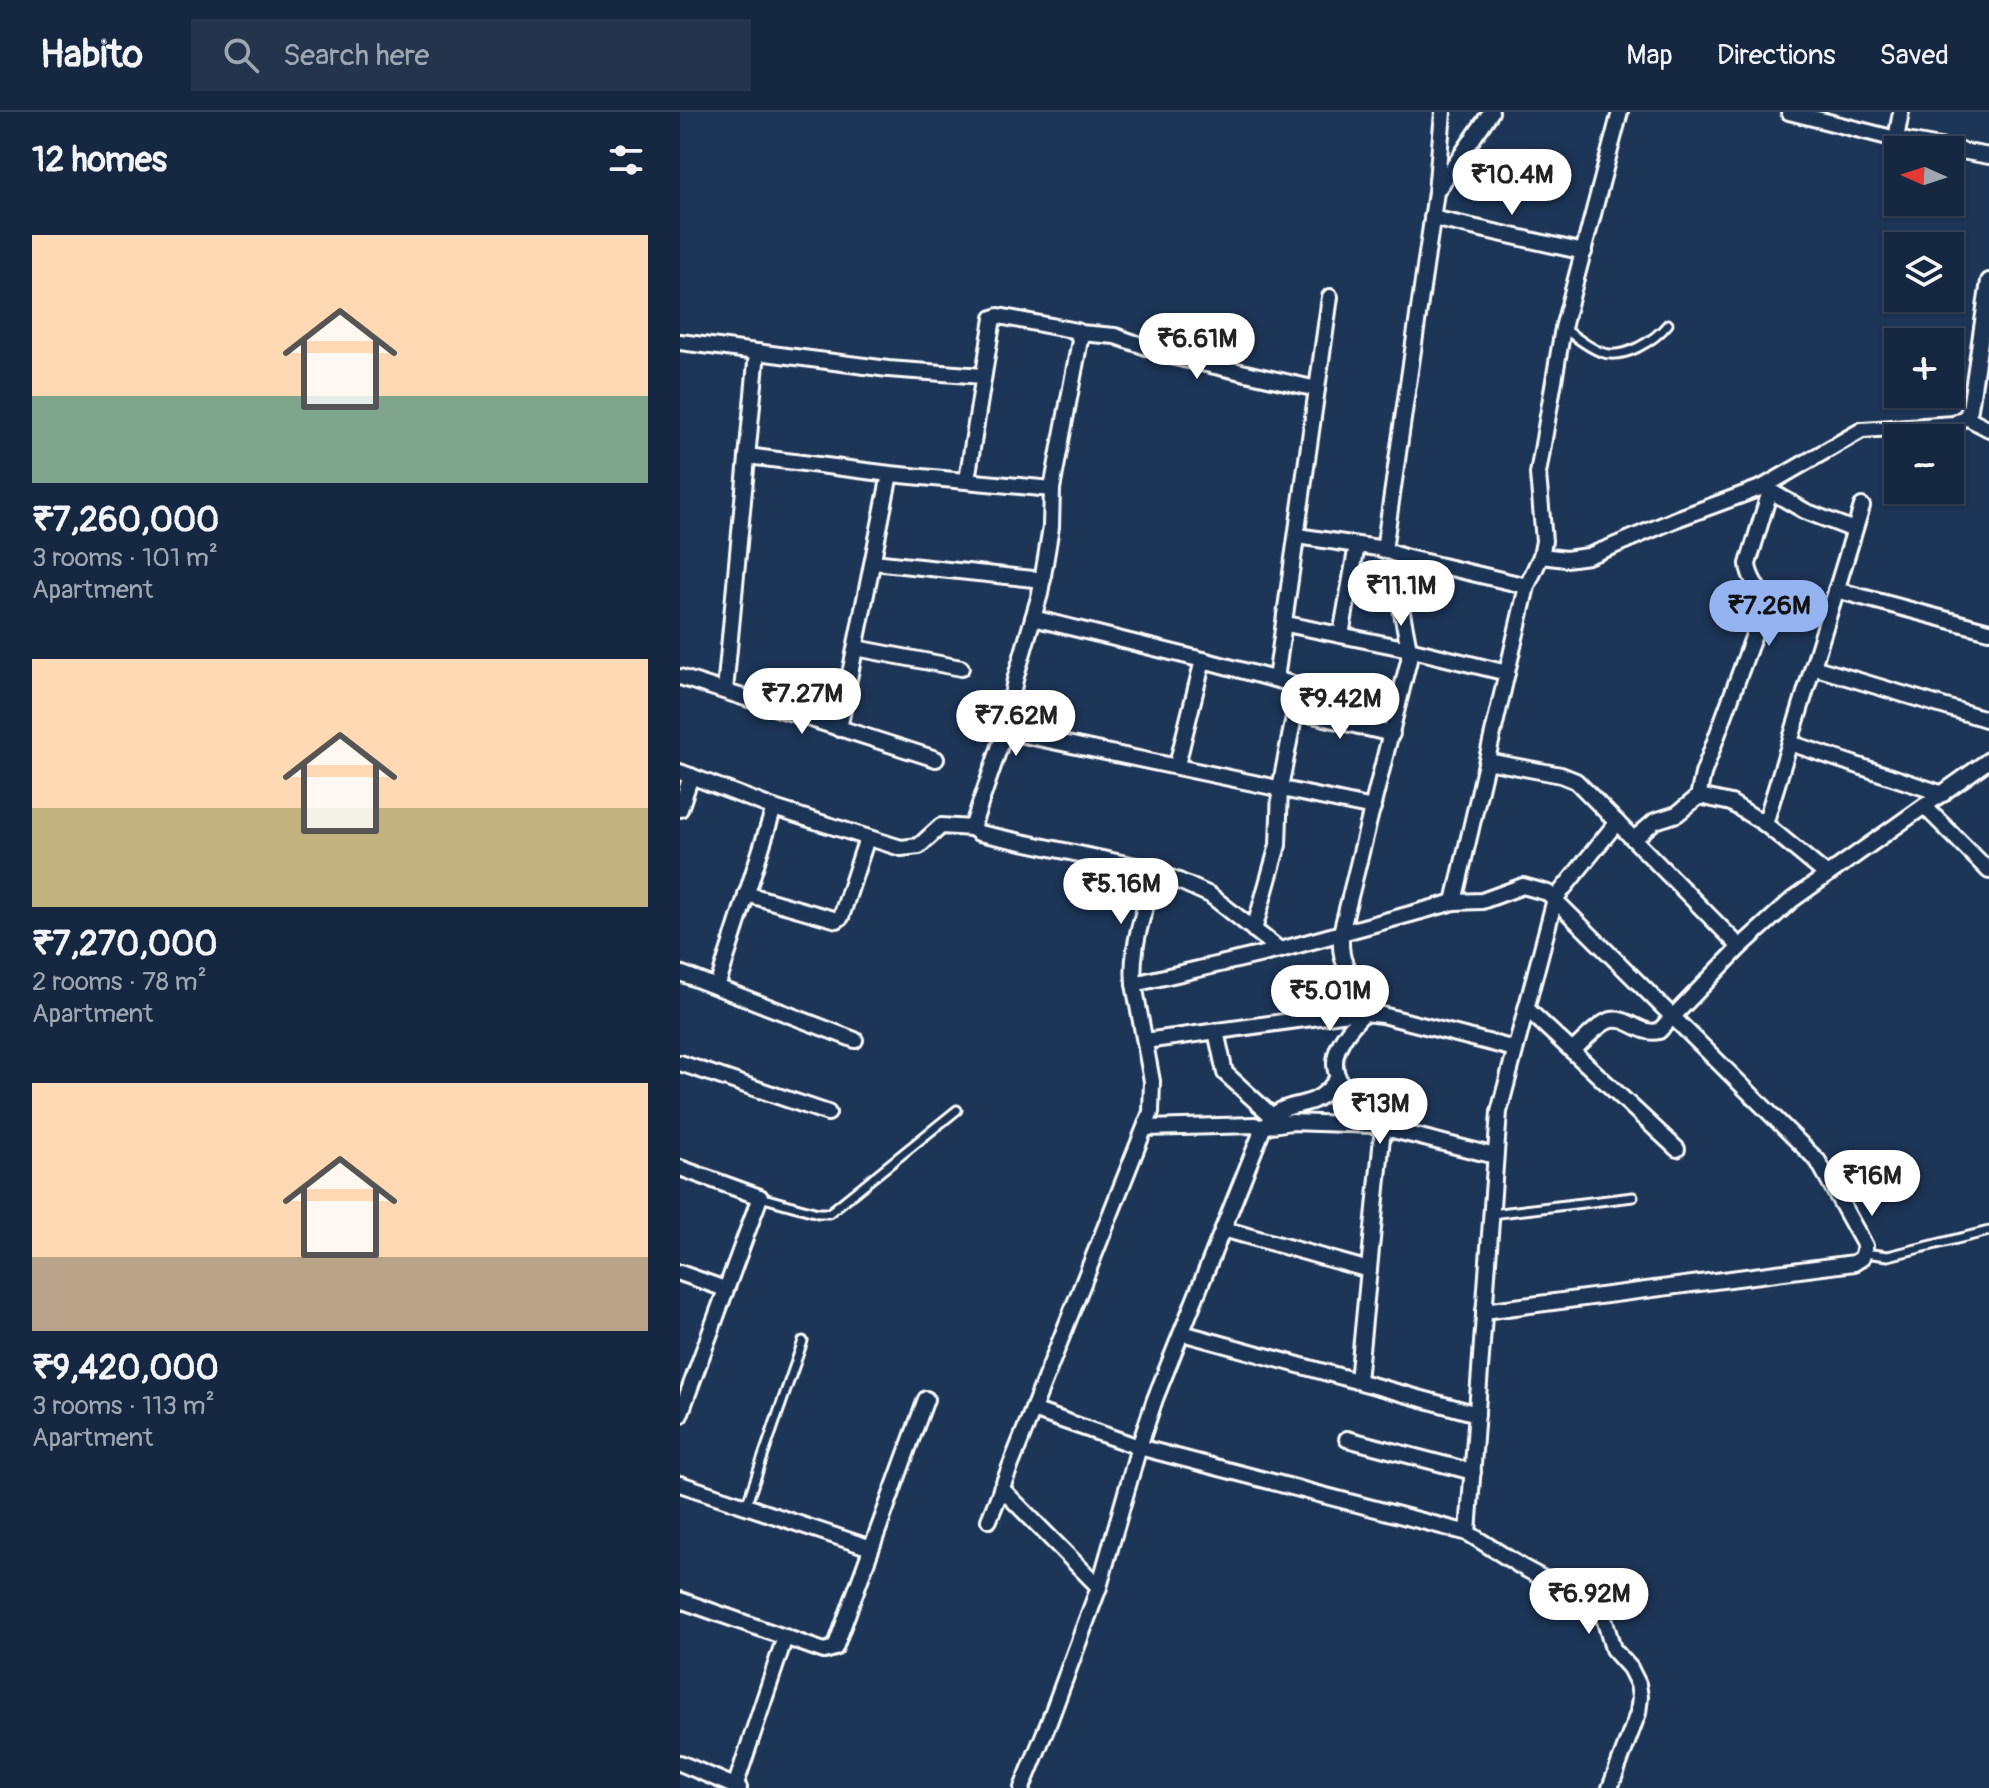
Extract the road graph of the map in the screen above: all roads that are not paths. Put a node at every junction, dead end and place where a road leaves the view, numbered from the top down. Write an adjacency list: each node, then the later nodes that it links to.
1 (1443, 112): 10 (street)
2 (1491, 112): 10 (street)
3 (1620, 112): 12 (street)
4 (1789, 112): 6 (street)
5 (1901, 112): 7 (street)
6 (1884, 136)
7 (1897, 136)
8 (1964, 151): 9 (street)
9 (1989, 156)
10 (1436, 192): 11 (street)
11 (1432, 218): 12 (street); 33 (street)
12 (1584, 252): 16 (street)
13 (1989, 281): 22 (street)
14 (1330, 297): 21 (street)
15 (1668, 324): 16 (lane)
16 (1563, 328): 34 (street)
17 (1080, 333): 20 (street); 21 (street); 27 (street)
18 (680, 342): 19 (street)
19 (757, 352): 20 (street); 24 (street)
20 (983, 376): 26 (street)
21 (1317, 389): 31 (street)
22 (1966, 417): 23 (street); 28 (street)
23 (1989, 429)
24 (747, 456): 25 (street); 52 (street)
25 (890, 474): 26 (street); 36 (street)
26 (967, 480): 27 (street)
27 (1052, 489): 37 (street)
28 (1766, 489): 30 (street); 34 (street); 66 (street)
29 (1862, 506): 30 (street)
30 (1854, 530): 39 (street)
31 (1297, 536): 32 (street); 41 (street)
32 (1357, 545): 33 (street); 43 (street)
33 (1384, 550): 35 (street)
34 (1541, 556): 38 (street)
35 (1404, 557): 38 (street); 45 (street)
36 (873, 562): 37 (street); 44 (street)
37 (1043, 580): 40 (street)
38 (1527, 586): 49 (street)
39 (1836, 590): 42 (street); 47 (street)
40 (1033, 618): 46 (street); 56 (street)
41 (1286, 624): 43 (street); 51 (street)
42 (1989, 631)
43 (1341, 635): 45 (street)
44 (856, 648): 48 (street); 55 (street)
45 (1409, 649): 49 (street); 57 (street)
46 (1203, 660): 51 (street); 62 (street)
47 (1813, 667): 54 (street); 58 (street)
48 (961, 668)
49 (1507, 673): 61 (street)
50 (680, 677): 52 (street)
51 (1276, 679): 53 (street)
52 (725, 691): 55 (street)
53 (1296, 711): 57 (street); 64 (street)
54 (1989, 720)
55 (839, 729): 59 (street)
56 (1005, 731): 62 (street); 73 (street)
57 (1392, 734): 69 (street)
58 (1790, 743): 65 (street); 72 (street)
59 (936, 759)
60 (1989, 760): 65 (street)
61 (1487, 761): 71 (street); 81 (street)
62 (1177, 765): 64 (street)
63 (686, 774): 68 (street); 70 (street)
64 (1280, 788): 69 (street); 82 (street)
65 (1943, 794): 67 (street)
66 (1698, 797): 72 (street); 75 (street)
67 (1925, 807): 76 (street); 78 (street)
68 (774, 808): 74 (street); 79 (street)
69 (1373, 808): 83 (street)
70 (680, 809)
71 (1617, 822): 75 (street); 80 (street)
72 (1765, 824): 78 (street)
73 (972, 828): 74 (street); 77 (street)
74 (867, 838): 79 (street)
75 (1634, 839): 84 (street)
76 (1989, 871)
77 (1156, 873): 82 (street); 87 (street)
78 (1827, 875): 84 (street)
79 (746, 894): 88 (street)
80 (1555, 899): 81 (street); 89 (street); 91 (street)
81 (1454, 902): 83 (street)
82 (1254, 930): 85 (street)
83 (1341, 933): 85 (street); 90 (street)
84 (1740, 947): 91 (street)
85 (1280, 950): 87 (street)
86 (680, 973): 88 (street)
87 (1134, 984): 94 (street)
88 (717, 987): 93 (street)
89 (1526, 1008): 95 (street); 96 (street)
90 (1365, 1012): 92 (street); 95 (street); 98 (street)
91 (1673, 1016): 96 (street); 112 (street)
92 (1216, 1031): 94 (street); 101 (street)
93 (855, 1040)
94 (1145, 1041): 103 (street)
95 (1515, 1049): 105 (street)
96 (1572, 1051): 104 (street)
97 (680, 1063): 100 (street)
98 (1338, 1078): 101 (street); 102 (street)
99 (957, 1110): 107 (lane)
100 (828, 1113)
101 (1267, 1122): 102 (street); 103 (street); 110 (street)
102 (1378, 1126): 105 (street); 113 (street)
103 (1146, 1128): 121 (street)
104 (1677, 1149)
105 (1495, 1156): 109 (street)
106 (680, 1168): 107 (street)
107 (760, 1197): 115 (street)
108 (1633, 1197): 109 (lane)
109 (1491, 1214): 116 (street)
110 (1223, 1229): 113 (street); 117 (street)
111 (1989, 1231): 112 (lane)
112 (1864, 1253): 116 (street)
113 (1369, 1270): 119 (street)
114 (680, 1273): 115 (street)
115 (725, 1289): 123 (street)
116 (1484, 1311): 122 (street)
117 (1182, 1333): 119 (street); 125 (street)
118 (803, 1341): 129 (lane)
119 (1358, 1381): 122 (street)
120 (926, 1399): 132 (street)
121 (1033, 1410): 125 (street); 128 (street)
122 (1477, 1414): 126 (street)
123 (680, 1415)
124 (1347, 1439): 126 (street)
125 (1139, 1447): 131 (street); 133 (street)
126 (1473, 1472): 131 (street)
127 (680, 1484): 129 (street)
128 (1001, 1488): 130 (street); 133 (street)
129 (746, 1506): 132 (street)
130 (989, 1520)
131 (1468, 1533): 140 (street)
132 (871, 1548): 135 (street)
133 (1099, 1587): 139 (street)
134 (680, 1600): 135 (street)
135 (785, 1637): 138 (street)
136 (680, 1763): 137 (street)
137 (710, 1783): 138 (street)
138 (737, 1787)
139 (1022, 1788)
140 (1610, 1788)

